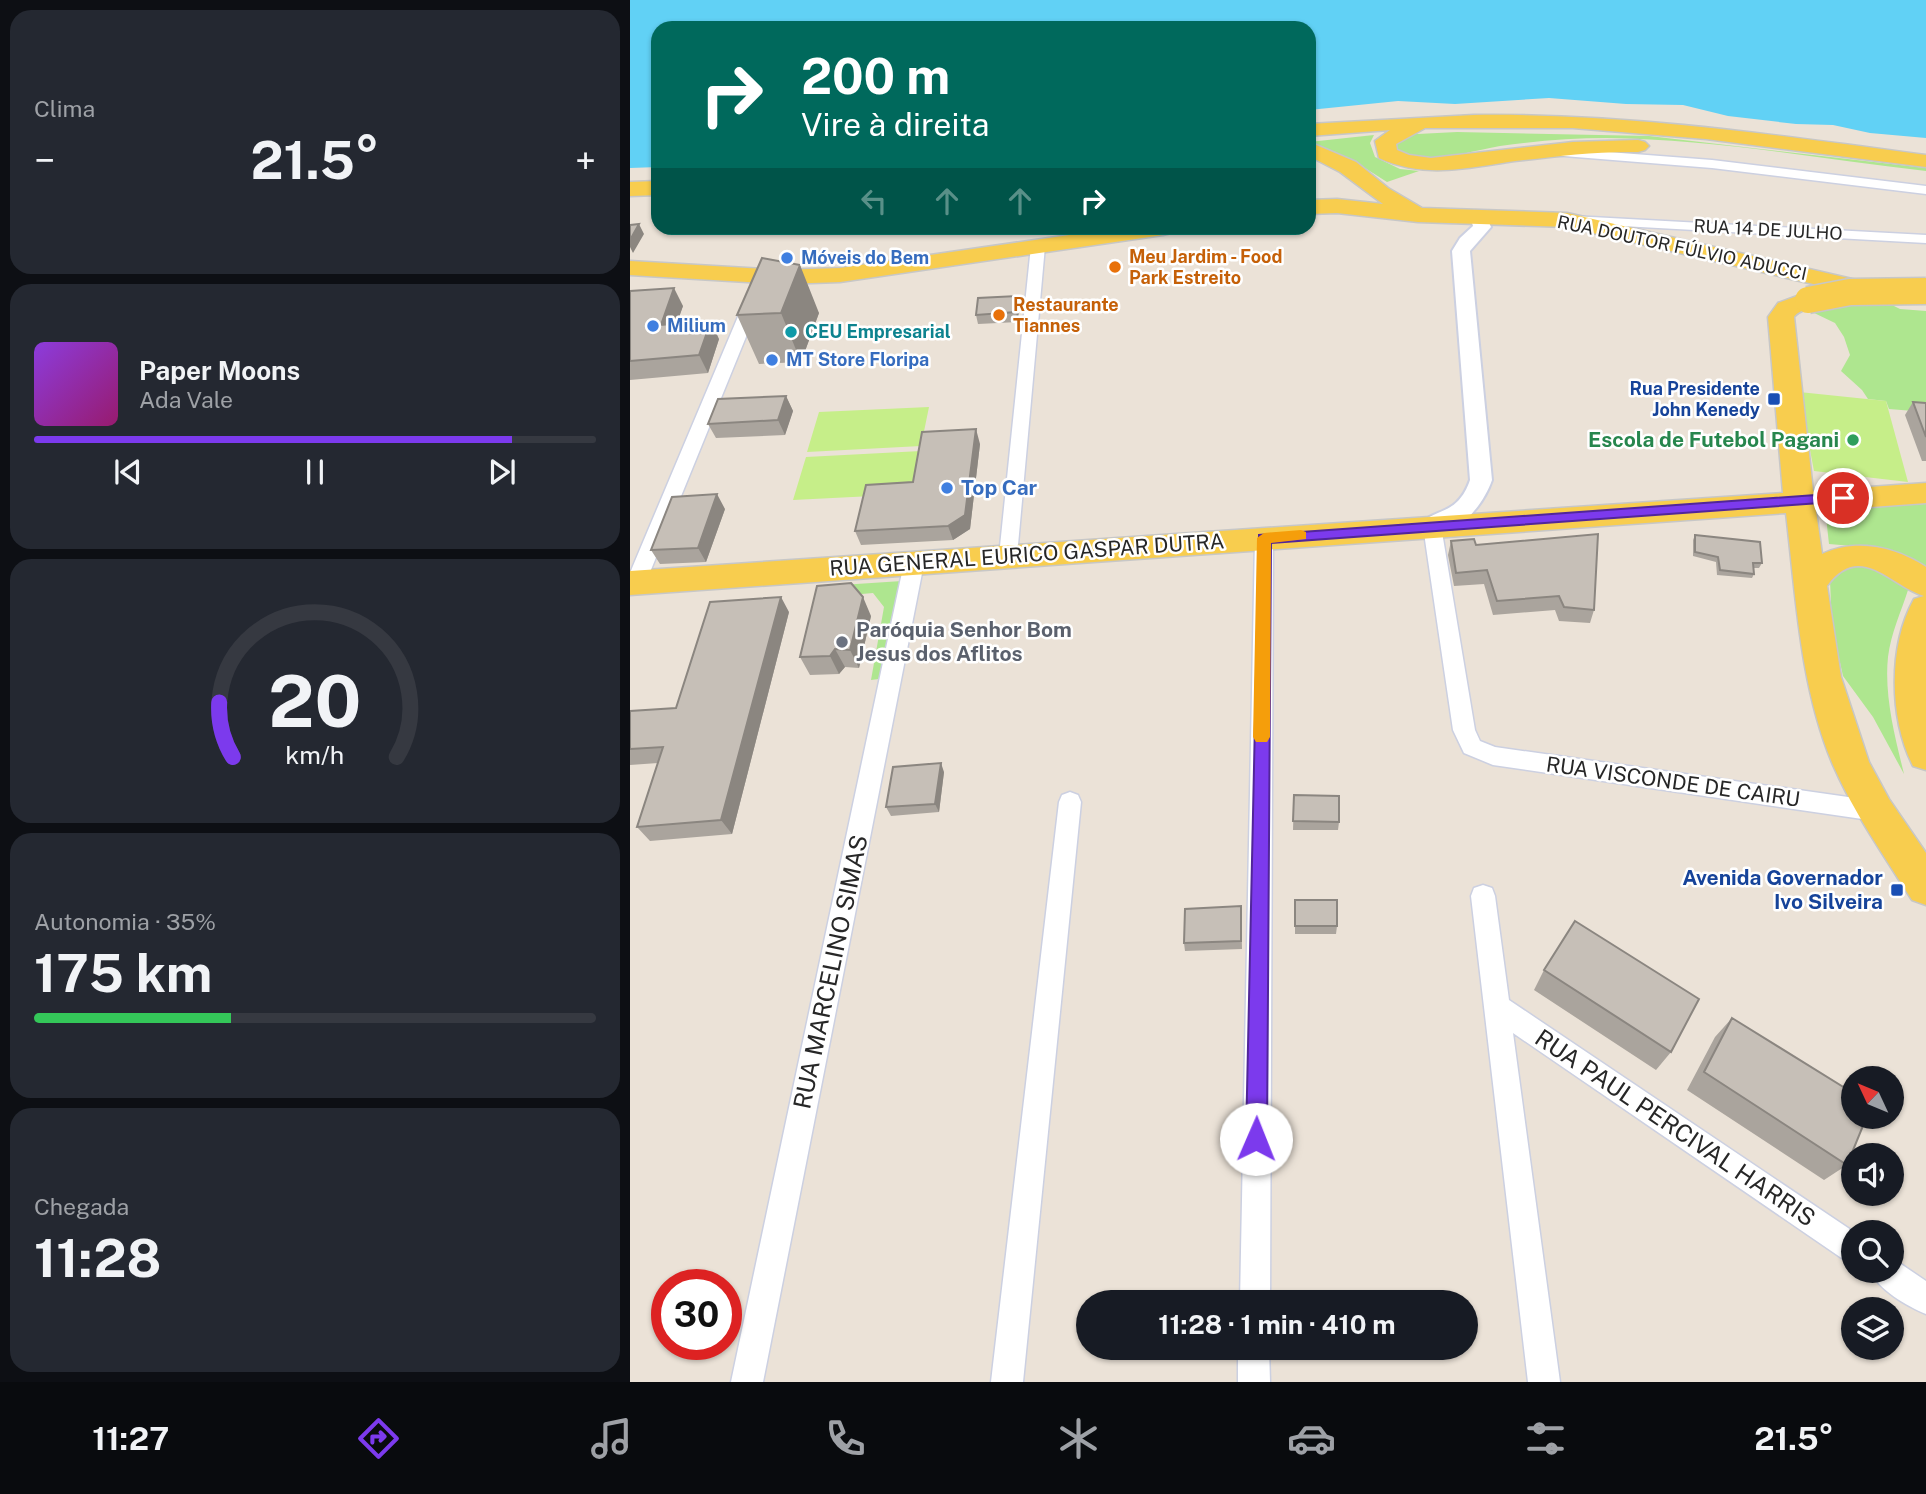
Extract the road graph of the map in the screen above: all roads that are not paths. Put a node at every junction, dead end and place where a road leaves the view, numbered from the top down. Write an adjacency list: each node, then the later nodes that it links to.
1 (1421, 122): 2 (main road); 4 (main road); 5 (main road)
2 (1316, 130)
3 (1316, 151): 8 (main road)
4 (1449, 166): 5 (main road); 8 (main road)
5 (1921, 178)
6 (651, 188): 7 (main road)
7 (630, 189)
8 (1380, 192): 10 (main road)
9 (1316, 207): 10 (main road, RUA DOUTOR FÚLVIO ADUCCI)
10 (1418, 215): 11 (main road, RUA DOUTOR FÚLVIO ADUCCI)
11 (1479, 217): 12 (main road, RUA DOUTOR FÚLVIO ADUCCI); 23 (street)
12 (1567, 220): 14 (street, RUA 14 DE JULHO); 19 (main road, RUA DOUTOR FÚLVIO ADUCCI)
13 (1114, 235): 15 (main road)
14 (1926, 239)
15 (1038, 246): 17 (main road); 25 (street)
16 (630, 268): 17 (main road)
17 (763, 276): 27 (street)
18 (1926, 291): 22 (main road, bridge)
19 (1926, 303)
20 (1926, 493): 22 (main road)
21 (1926, 501): 22 (main road)
22 (1801, 514): 23 (main road, RUA GENERAL EURICO GASPAR DUTRA); 28 (main road)
23 (1432, 526): 24 (main road, RUA GENERAL EURICO GASPAR DUTRA); 33 (street, RUA VISCONDE DE CAIRU)
24 (1264, 538): 25 (main road, RUA GENERAL EURICO GASPAR DUTRA); 39 (street)
25 (1008, 556): 26 (main road, RUA GENERAL EURICO GASPAR DUTRA)
26 (915, 563): 27 (main road, RUA GENERAL EURICO GASPAR DUTRA); 42 (street, RUA MARCELINO SIMAS)
27 (633, 583)
28 (1811, 585): 29 (main road); 33 (main road)
29 (1926, 585)
30 (1926, 608): 31 (main road)
31 (1926, 755)
32 (1070, 802): 43 (street)
33 (1876, 811): 34 (main road)
34 (1926, 887)
35 (1483, 896): 36 (street)
36 (1497, 1007): 37 (street, RUA PAUL PERCIVAL HARRIS); 45 (street)
37 (1841, 1241)
38 (1904, 1283): 40 (street)
39 (1255, 1290)
40 (1926, 1298)
41 (1254, 1360): 44 (street)
42 (747, 1382)
43 (1007, 1382)
44 (1254, 1382)
45 (1544, 1382)

